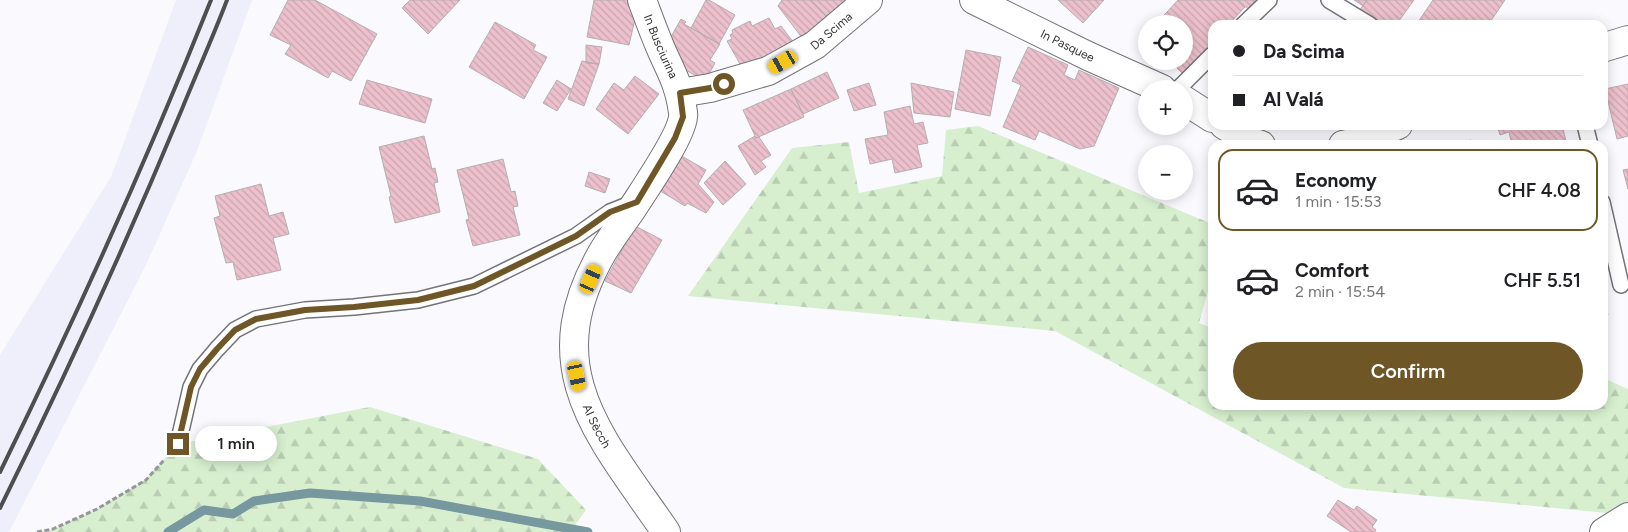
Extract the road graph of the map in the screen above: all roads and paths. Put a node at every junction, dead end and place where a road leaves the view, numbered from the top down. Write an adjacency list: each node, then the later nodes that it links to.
1 (642, 0): 13 (street, In Busciurina)
2 (868, 0): 13 (street, Da Scima)
3 (974, 0): 11 (street, In Pasquee)
4 (1268, 0): 6 (lane)
5 (1328, 0): 7 (lane)
6 (1248, 20)
7 (1362, 20)
8 (1628, 40): 9 (street)
9 (1608, 46)
10 (1208, 59): 12 (lane)
11 (1142, 80)
12 (1187, 80)
13 (680, 93): 20 (street, Al Sècch)
14 (1193, 106): 15 (street)
15 (1208, 115)
16 (1233, 130): 18 (street)
17 (1386, 130): 19 (street)
18 (1249, 140)
19 (1363, 140)
20 (637, 202): 23 (lane); 26 (street, Al Sècch)
21 (1608, 228): 22 (lane)
22 (1621, 285)
23 (178, 444): 25 (path)
24 (1628, 517): 27 (street)
25 (37, 532)
26 (666, 532)
27 (1604, 532)

